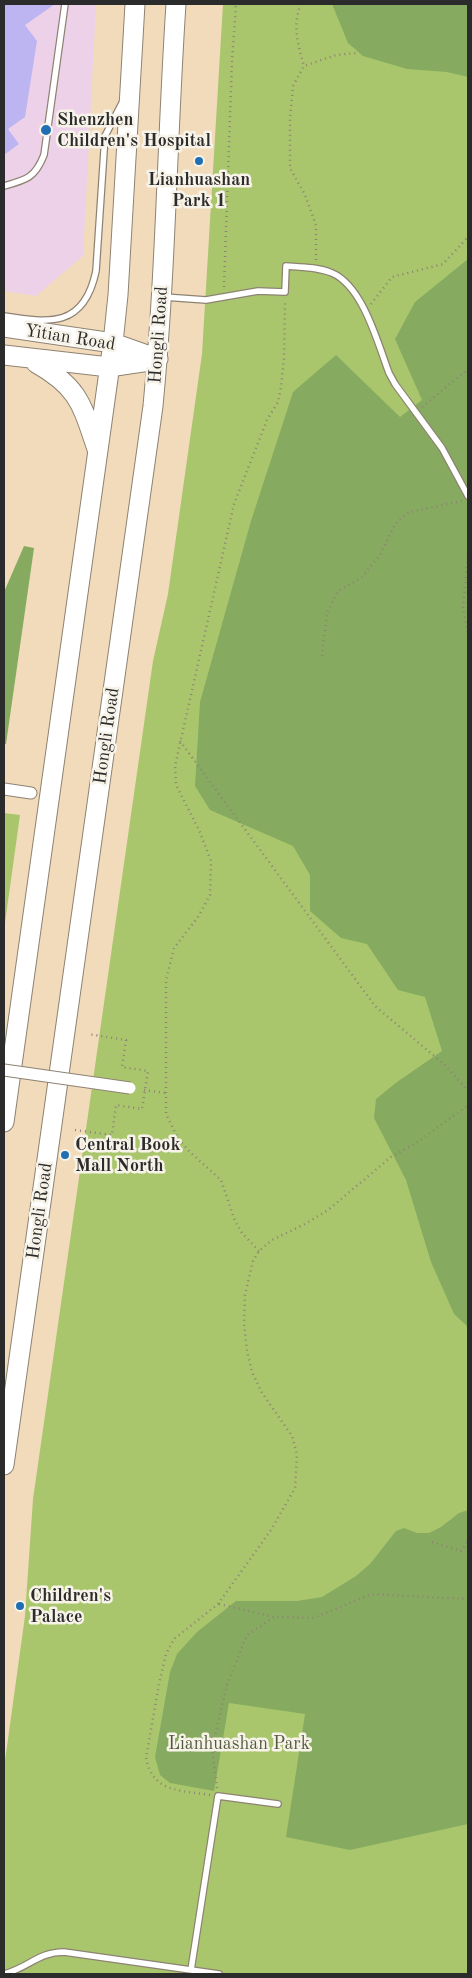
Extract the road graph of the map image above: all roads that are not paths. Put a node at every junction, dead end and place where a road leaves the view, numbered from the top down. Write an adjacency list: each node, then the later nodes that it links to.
1 (65, 4): 5 (lane)
2 (135, 4): 4 (main road)
3 (176, 4): 6 (main road, Hongli Road)
4 (130, 88): 7 (lane); 9 (main road)
5 (4, 186)
6 (162, 297): 12 (main road, Hongli Road); 15 (lane)
7 (4, 316)
8 (4, 327): 9 (main road, Yitian Road)
9 (113, 343): 12 (main road, Yitian Road); 13 (main road)
10 (4, 355): 11 (main road, Yitian Road)
11 (28, 358): 13 (main road, Yitian Road); 14 (main road)
12 (158, 359): 13 (main road, Yitian Road); 21 (main road, Hongli Road)
13 (110, 368): 14 (main road)
14 (98, 451): 20 (main road)
15 (468, 497)
16 (4, 789): 17 (street)
17 (31, 793)
18 (4, 1070): 19 (street, bridge)
19 (130, 1088)
20 (4, 1122)
21 (4, 1465)
22 (278, 1804): 23 (lane)
23 (191, 1970): 24 (lane); 25 (lane)
24 (4, 1974)
25 (219, 1974)

